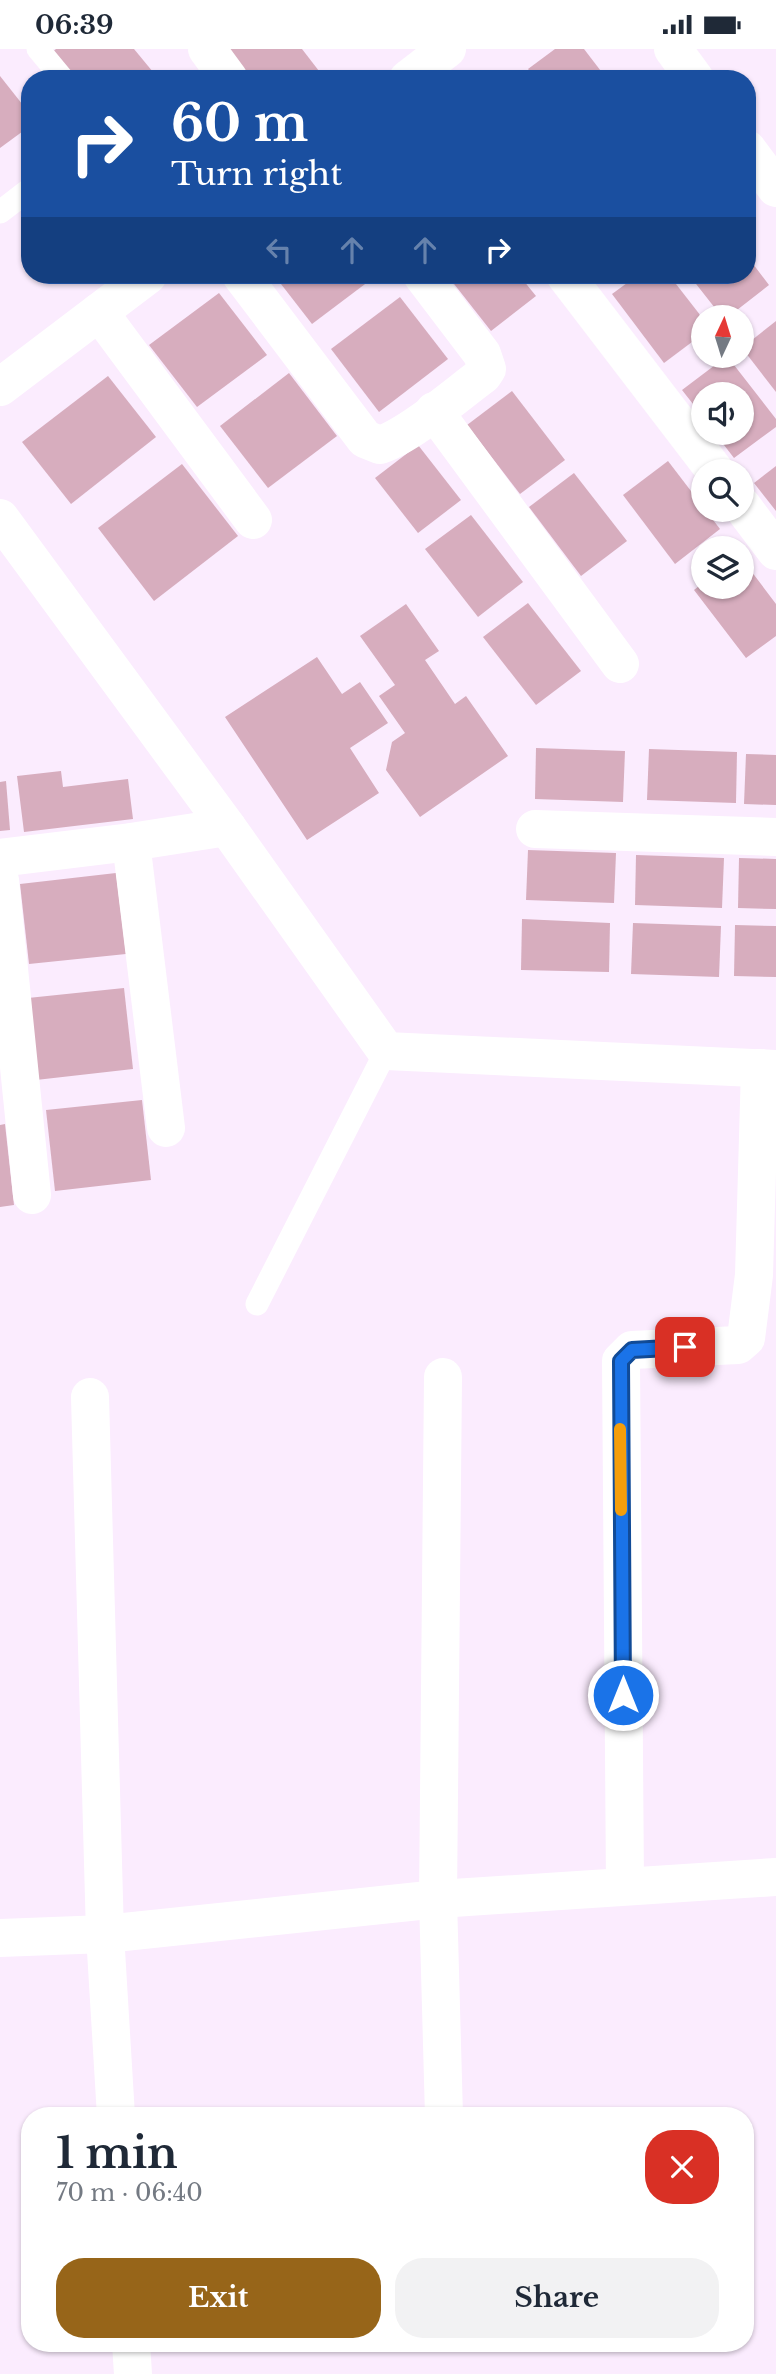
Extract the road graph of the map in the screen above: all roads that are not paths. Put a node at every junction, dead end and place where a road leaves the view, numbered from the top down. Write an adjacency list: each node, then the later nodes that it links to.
1 (38, 49): 5 (lane)
2 (206, 49): 6 (street)
3 (447, 49): 7 (street)
4 (673, 49): 8 (street)
5 (55, 70)
6 (222, 70)
7 (422, 70)
8 (688, 70)
9 (756, 161): 10 (street)
10 (776, 188)
11 (21, 196): 12 (lane)
12 (0, 212)
13 (136, 284): 17 (street)
14 (248, 284): 19 (street)
15 (429, 284): 19 (street)
16 (572, 284): 20 (street)
17 (99, 312): 18 (street); 22 (street)
18 (0, 387)
19 (434, 411): 25 (street)
20 (706, 459)
21 (0, 517): 26 (street)
22 (253, 520)
23 (754, 522): 24 (street)
24 (776, 551)
25 (620, 664)
26 (226, 827): 29 (street); 32 (street)
27 (535, 829): 28 (street)
28 (776, 837)
29 (131, 842): 30 (street); 34 (street)
30 (0, 859)
31 (0, 880): 35 (street)
32 (386, 1051): 33 (street); 36 (lane)
33 (768, 1068): 40 (street)
34 (166, 1128)
35 (32, 1195)
36 (257, 1304)
37 (443, 1377): 41 (street)
38 (90, 1397): 42 (street)
39 (776, 1877): 40 (street)
40 (625, 1886): 41 (street)
41 (438, 1899): 42 (street); 45 (street)
42 (104, 1934): 43 (street); 44 (street)
43 (0, 1938)
44 (115, 2107)
45 (444, 2107)
46 (132, 2352): 47 (street)
47 (133, 2374)

